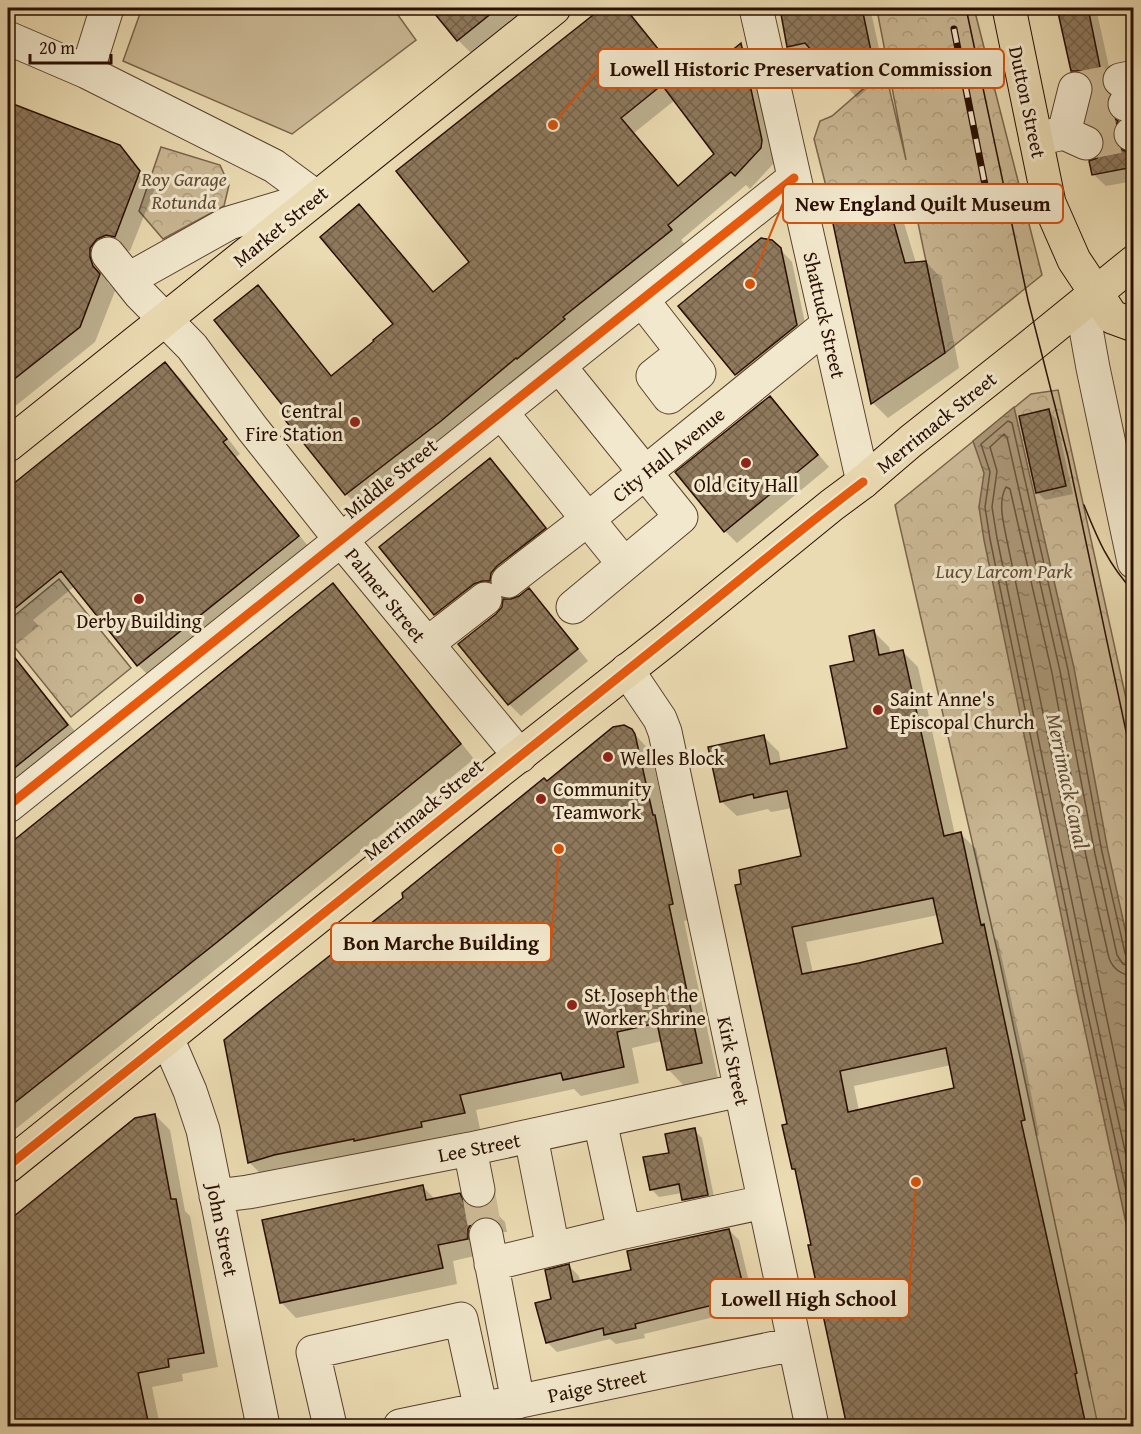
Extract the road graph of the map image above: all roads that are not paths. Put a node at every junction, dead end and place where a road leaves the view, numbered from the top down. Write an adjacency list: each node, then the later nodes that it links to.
1 (107, 8): 6 (street)
2 (554, 8): 8 (main road, Market Street)
3 (756, 8): 7 (street, Shattuck Street)
4 (1009, 8): 13 (main road, Dutton Street)
5 (8, 38): 6 (street)
6 (87, 72): 8 (street)
7 (794, 178): 14 (street, Middle Street); 16 (street, Shattuck Street)
8 (316, 197): 11 (street); 15 (main road, Market Street)
9 (108, 254): 11 (street, Palmer Street)
10 (1134, 262): 13 (main road, Merrimack Street)
11 (129, 279): 15 (street, Palmer Street)
12 (1134, 291): 13 (main road)
13 (1096, 292): 17 (main road, Dutton Street); 23 (main road, Merrimack Street); 26 (street)
14 (642, 300): 18 (street); 19 (street, Middle Street)
15 (165, 319): 21 (main road, Market Street); 25 (street, Palmer Street)
16 (827, 325): 22 (street, City Hall Avenue); 23 (street, Shattuck Street)
17 (1134, 325)
18 (682, 353)
19 (559, 366): 20 (street, Middle Street); 22 (street)
20 (501, 412): 24 (street); 25 (street, Middle Street)
21 (8, 445)
22 (645, 472): 24 (street, City Hall Avenue); 27 (street)
23 (863, 482): 30 (main road, Merrimack Street)
24 (588, 519): 27 (street); 29 (street, City Hall Avenue)
25 (341, 540): 29 (street, Palmer Street); 32 (street, Middle Street)
26 (1134, 562)
27 (624, 564): 28 (street)
28 (573, 607)
29 (427, 644): 31 (street, Palmer Street)
30 (627, 670): 31 (main road, Merrimack Street); 34 (street, Kirk Street)
31 (520, 756): 33 (main road, Merrimack Street)
32 (8, 806)
33 (167, 1038): 38 (main road, Merrimack Street); 40 (street, John Street)
34 (741, 1090): 35 (street, Lee Street); 41 (street, Kirk Street)
35 (600, 1121): 36 (street, Lee Street); 42 (street)
36 (531, 1137): 37 (street, Lee Street); 43 (street)
37 (470, 1149): 39 (street); 40 (street, Lee Street)
38 (8, 1166)
39 (478, 1190)
40 (216, 1196): 47 (street, John Street)
41 (764, 1202): 42 (street); 44 (street, Kirk Street)
42 (624, 1232): 43 (street)
43 (553, 1249): 45 (street)
44 (794, 1344): 45 (street, Paige Street); 50 (street, Kirk Street)
45 (518, 1402): 46 (street, Paige Street)
46 (481, 1410): 48 (street); 49 (street, Paige Street)
47 (263, 1426)
48 (330, 1426)
49 (400, 1426)
50 (812, 1426)

